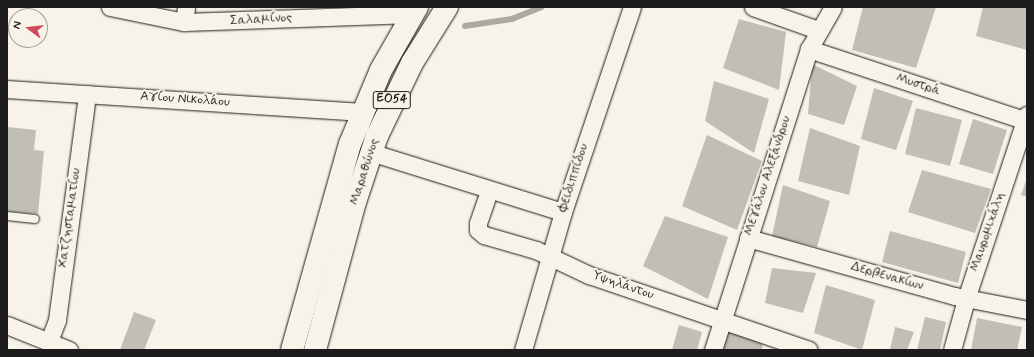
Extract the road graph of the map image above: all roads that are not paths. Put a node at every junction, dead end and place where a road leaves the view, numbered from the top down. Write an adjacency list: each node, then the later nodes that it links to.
1 (110, 7): 7 (street, Σαλαμίνος)
2 (447, 7): 14 (main road, Μαραθώνος / ΕΟ54)
3 (632, 7): 16 (street, Φειδιππίδου)
4 (753, 7): 8 (street)
5 (833, 7): 8 (street, Μεγάλου Αλεξάνδρου)
6 (415, 10): 7 (street, Σαλαμίνος); 12 (main road, Μαραθώνος / ΕΟ54)
7 (185, 14)
8 (818, 30): 9 (street, Μεγάλου Αλεξάνδρου)
9 (809, 49): 13 (street, Μυστρά); 19 (street, Μεγάλου Αλεξάνδρου)
10 (7, 89): 11 (street, Αγίου Νικολάου)
11 (87, 94): 12 (street, Αγίου Νικολάου); 25 (street, Χατζησταματίου)
12 (362, 112): 27 (main road, Μαραθώνος / ΕΟ54)
13 (1026, 119): 21 (street, Μαυρομιχάλη)
14 (370, 152): 15 (street); 28 (main road, Μαραθώνος / ΕΟ54)
15 (489, 191): 16 (street); 20 (street, Υψηλάντου)
16 (563, 212): 20 (street, Φειδιππίδου)
17 (7, 216): 18 (lane)
18 (35, 219)
19 (748, 238): 21 (street, Δερβενακίων); 23 (street, Μεγάλου Αλεξάνδρου)
20 (551, 258): 23 (street, Υψηλάντου); 29 (street, Φειδιππίδου)
21 (966, 299): 22 (street, Δερβενακίων); 32 (street, Μαυρομιχάλη)
22 (1027, 310)
23 (722, 320): 30 (street, Μεγάλου Αλεξάνδρου); 31 (street, Υψηλάντου)
24 (7, 325): 25 (street)
25 (49, 341): 26 (street)
26 (69, 350)
27 (292, 350)
28 (315, 350)
29 (523, 350)
30 (713, 350)
31 (809, 350)
32 (952, 350)

